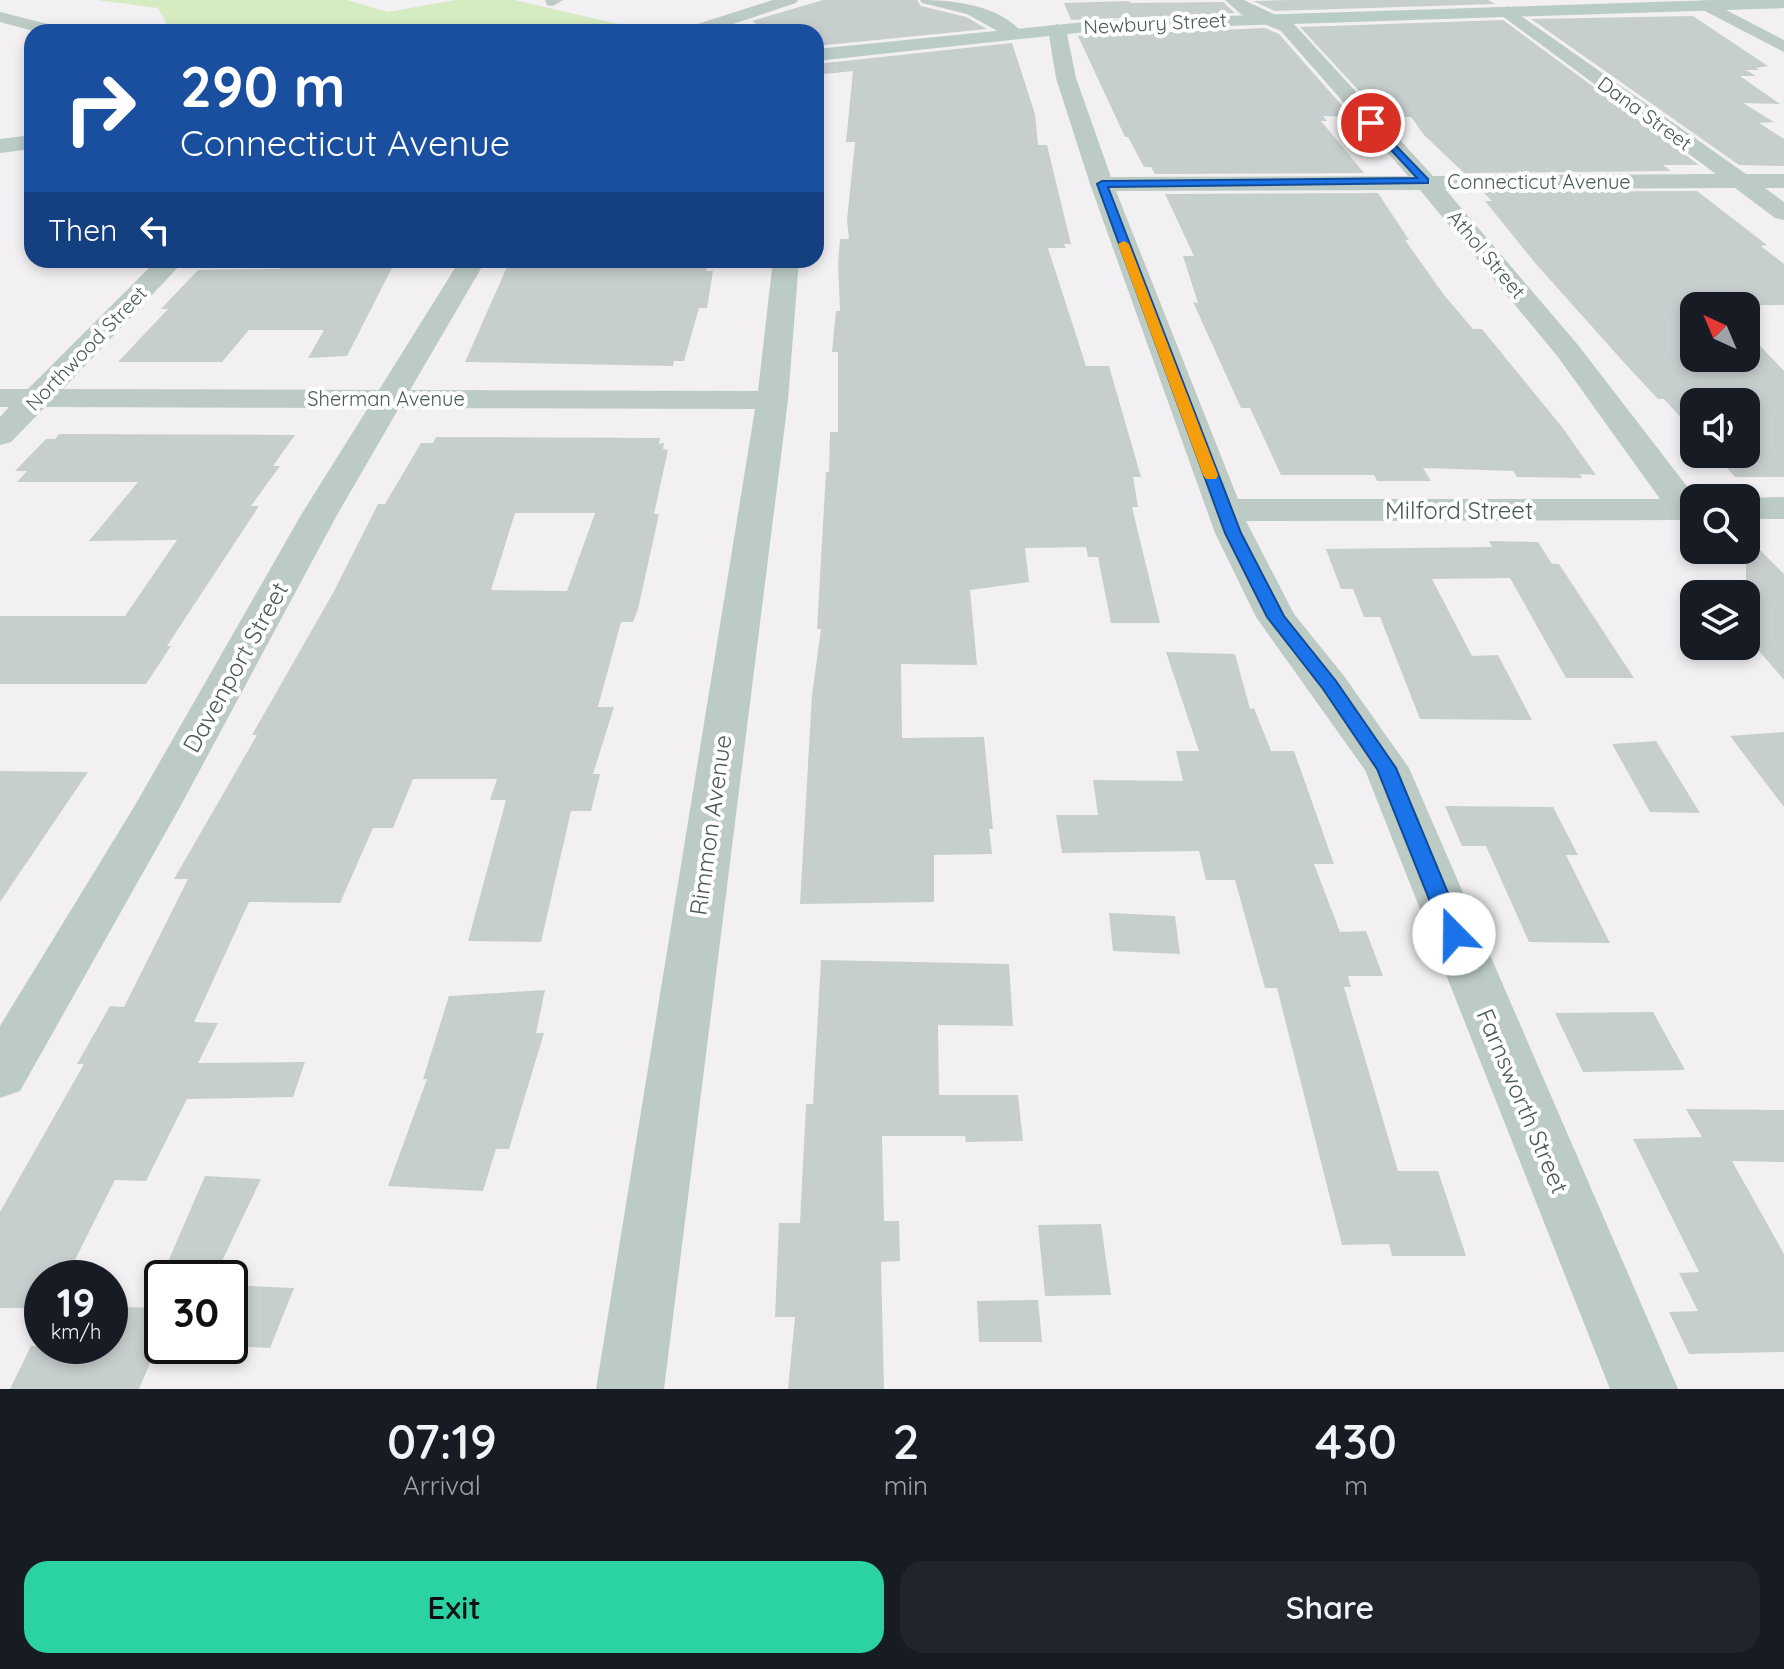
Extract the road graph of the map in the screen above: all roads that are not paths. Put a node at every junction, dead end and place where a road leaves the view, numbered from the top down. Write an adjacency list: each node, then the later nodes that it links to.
1 (790, 0): 11 (street)
2 (928, 0): 13 (street)
3 (1233, 0): 9 (street, Athol Street)
4 (1636, 3): 6 (street, Newbury Street); 7 (street, Newbury Street)
5 (1784, 3): 6 (street, Newbury Street)
6 (1707, 5): 14 (street)
7 (1507, 11): 9 (street, Newbury Street); 19 (street, Dana Street)
8 (0, 17): 10 (street)
9 (1269, 18): 12 (street, Newbury Street); 18 (street, Athol Street)
10 (27, 24)
11 (716, 24)
12 (1057, 29): 13 (street, Newbury Street); 21 (street, Farnsworth Street)
13 (1014, 33): 15 (street, Newbury Street)
14 (1784, 47)
15 (824, 54)
16 (24, 143): 17 (street)
17 (0, 146)
18 (1425, 181): 19 (street, Connecticut Avenue); 21 (street, Connecticut Avenue); 31 (street, Athol Street)
19 (1740, 181): 20 (street, Connecticut Avenue); 22 (street, Dana Street)
20 (1784, 181)
21 (1102, 184): 35 (street, Farnsworth Street)
22 (1784, 213)
23 (164, 268): 26 (street, Northwood Street)
24 (468, 268): 28 (street, Davenport Street)
25 (785, 268): 29 (street, Rimmon Avenue)
26 (37, 397): 27 (street, Sherman Avenue); 28 (street, Sherman Avenue); 30 (street, Northwood Street)
27 (0, 398)
28 (391, 398): 29 (street, Sherman Avenue); 36 (street, Davenport Street)
29 (772, 400): 37 (street, Rimmon Avenue)
30 (0, 435)
31 (1680, 496)
32 (1760, 508): 34 (street)
33 (1680, 509): 35 (street, Milford Street)
34 (1783, 509)
35 (1224, 510): 38 (street, Farnsworth Street)
36 (0, 1075)
37 (630, 1389)
38 (1644, 1389)

